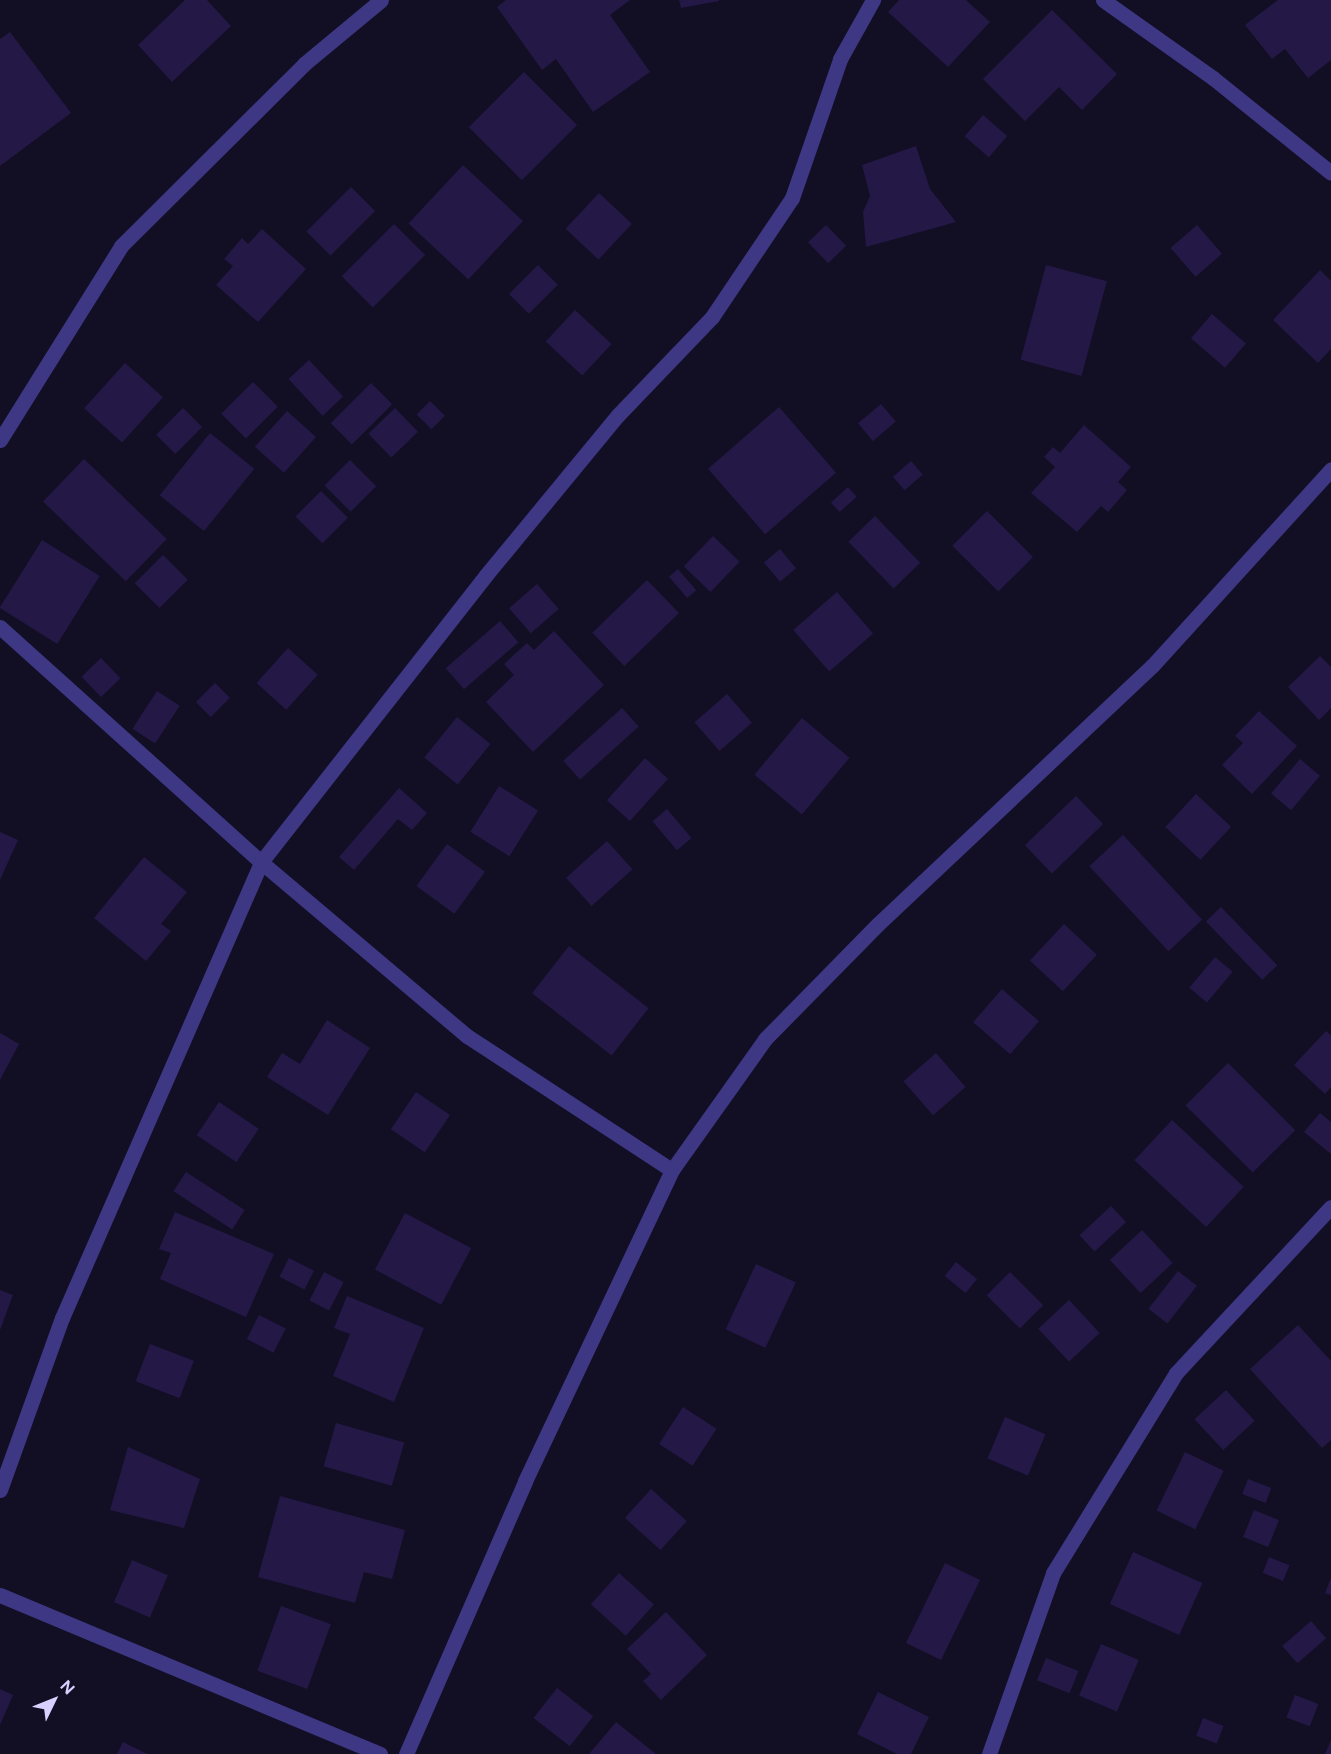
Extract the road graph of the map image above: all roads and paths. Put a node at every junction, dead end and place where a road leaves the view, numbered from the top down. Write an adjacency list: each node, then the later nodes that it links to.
1 (381, 0): 5 (street)
2 (873, 0): 8 (street)
3 (1103, 0): 4 (street)
4 (1331, 174)
5 (0, 440)
6 (1331, 469): 9 (street)
7 (0, 627): 8 (street)
8 (261, 862): 9 (street); 11 (street)
9 (672, 1170): 14 (street)
10 (1331, 1207): 15 (street)
11 (0, 1490)
12 (0, 1595): 13 (street)
13 (380, 1754)
14 (406, 1754)
15 (989, 1754)

